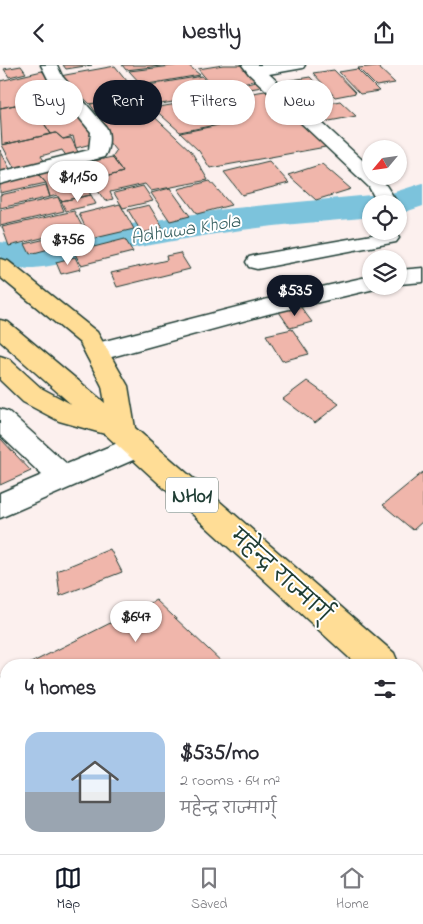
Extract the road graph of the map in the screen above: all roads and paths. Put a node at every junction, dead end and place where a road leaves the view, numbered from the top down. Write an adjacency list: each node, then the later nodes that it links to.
1 (49, 65): 4 (street)
2 (297, 65): 3 (street)
3 (253, 68): 5 (street)
4 (0, 178)
5 (383, 195)
6 (366, 240): 7 (street)
7 (258, 262)
8 (4, 269): 11 (highway)
9 (362, 285): 11 (street)
10 (0, 328): 14 (highway, महेन्द्र राज्मार्ग् / NH01)
11 (97, 353): 14 (highway)
12 (0, 365): 14 (highway)
13 (0, 419): 15 (street)
14 (124, 435): 15 (street); 17 (highway, महेन्द्र राज्मार्ग् / NH01)
15 (64, 478): 16 (street)
16 (0, 506)
17 (375, 659)

